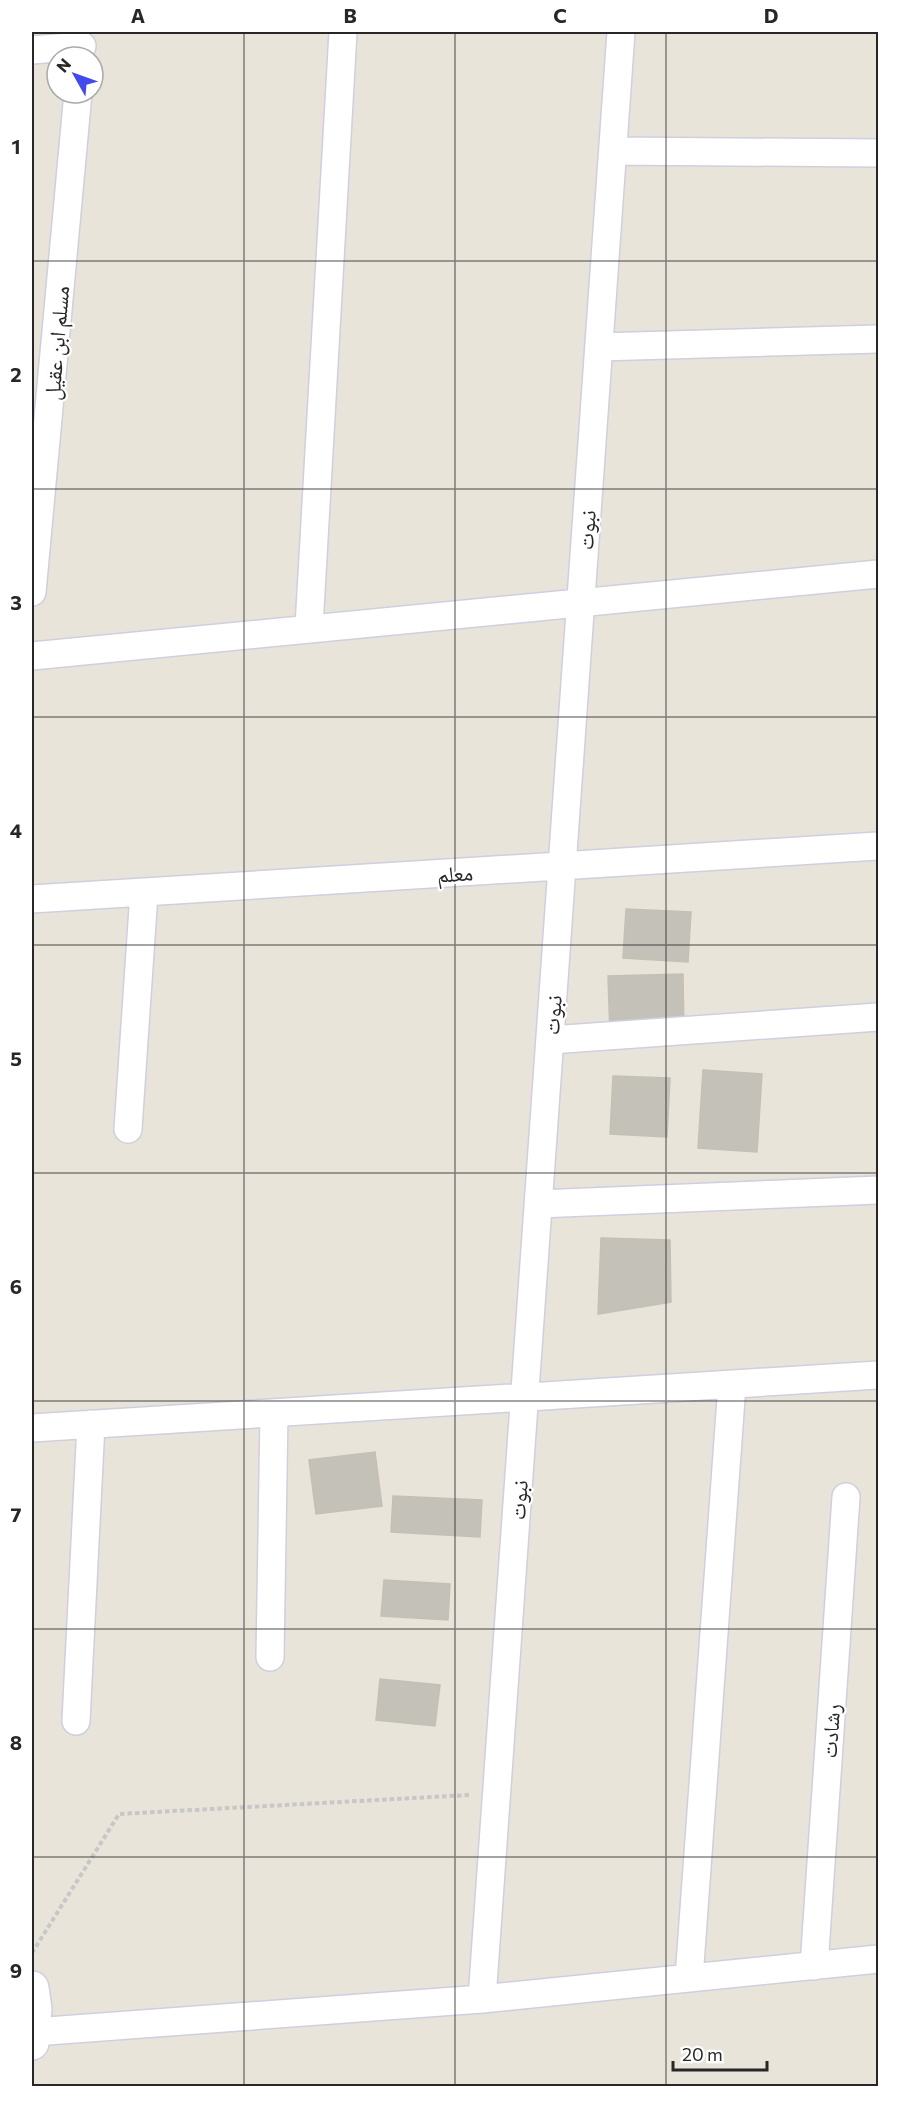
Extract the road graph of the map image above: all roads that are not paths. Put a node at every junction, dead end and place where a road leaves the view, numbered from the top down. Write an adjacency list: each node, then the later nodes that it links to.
1 (343, 32): 12 (street)
2 (621, 32): 4 (street, نبوت)
3 (77, 105): 8 (street, مسلم ابن عقیل)
4 (613, 151): 5 (street); 7 (street, نبوت)
5 (879, 153)
6 (879, 339): 7 (street)
7 (599, 347): 11 (street, نبوت)
8 (41, 402): 10 (street, مسلم ابن عقیل)
9 (879, 574): 11 (street)
10 (32, 592)
11 (580, 604): 12 (street); 15 (street, نبوت)
12 (309, 627): 13 (street)
13 (32, 656)
14 (879, 846): 15 (street, معلم)
15 (562, 866): 16 (street, معلم); 19 (street, نبوت)
16 (144, 893): 17 (street, معلم); 20 (street)
17 (32, 899)
18 (879, 1017): 19 (street)
19 (550, 1040): 22 (street, نبوت)
20 (128, 1129)
21 (879, 1190): 22 (street)
22 (538, 1204): 25 (street, نبوت)
23 (879, 1375): 24 (street)
24 (732, 1385): 25 (street); 34 (street)
25 (525, 1398): 26 (street); 36 (street, نبوت)
26 (274, 1413): 27 (street); 30 (street)
27 (91, 1424): 28 (street); 31 (street)
28 (32, 1428)
29 (846, 1497): 33 (street, رشادت)
30 (270, 1658)
31 (76, 1721)
32 (879, 1959): 33 (street)
33 (813, 1966): 34 (street)
34 (689, 1978): 36 (street)
35 (32, 1988): 37 (street)
36 (482, 1999): 37 (street)
37 (33, 2037)

